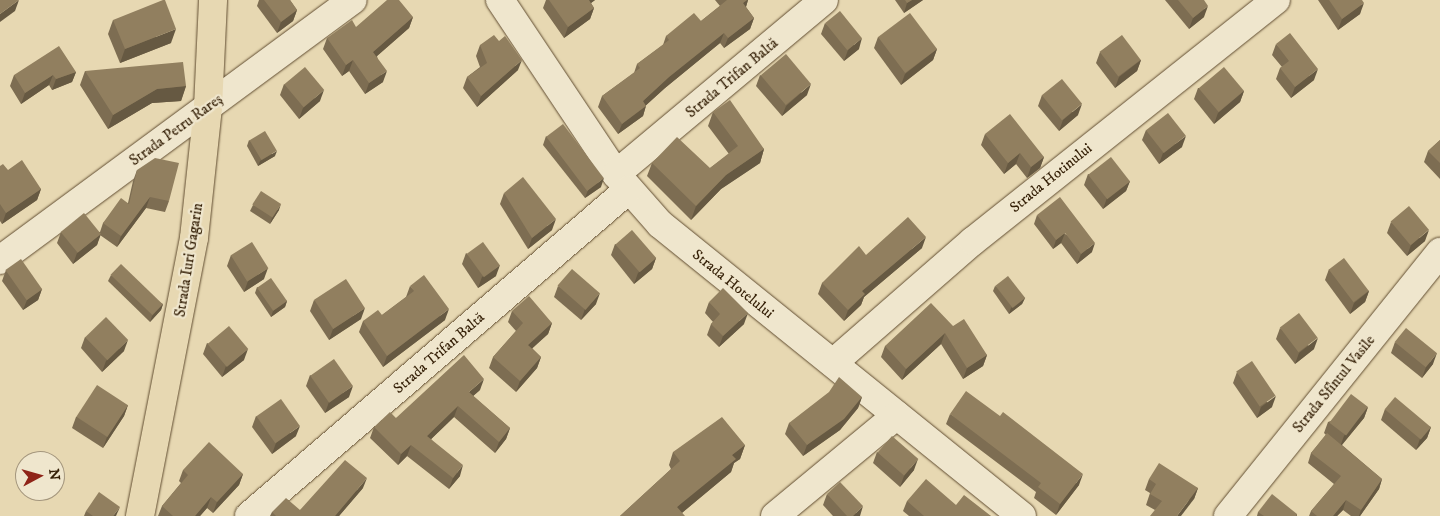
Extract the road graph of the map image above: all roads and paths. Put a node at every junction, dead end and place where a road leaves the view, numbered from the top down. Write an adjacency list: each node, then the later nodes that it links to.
1 (213, 0): 6 (main road, Strada Iuri Gagarin)
2 (353, 0): 6 (street, Strada Petru Rareș)
3 (500, 0): 7 (street, Strada Hotelului)
4 (824, 0): 7 (street, Strada Trifan Baltă)
5 (1276, 0): 10 (street, Strada Hotinului)
6 (208, 107): 9 (street, Strada Petru Rareș); 12 (main road, Strada Iuri Gagarin)
7 (622, 182): 10 (street, Strada Hotelului); 13 (street, Strada Trifan Baltă)
8 (1440, 252): 16 (street, Strada Sfîntul Vasile)
9 (0, 260)
10 (832, 363): 11 (street, Strada Hotelului)
11 (897, 415): 14 (street); 15 (street, Strada Hotelului)
12 (140, 516)
13 (249, 516)
14 (775, 516)
15 (1022, 516)
16 (1228, 516)

